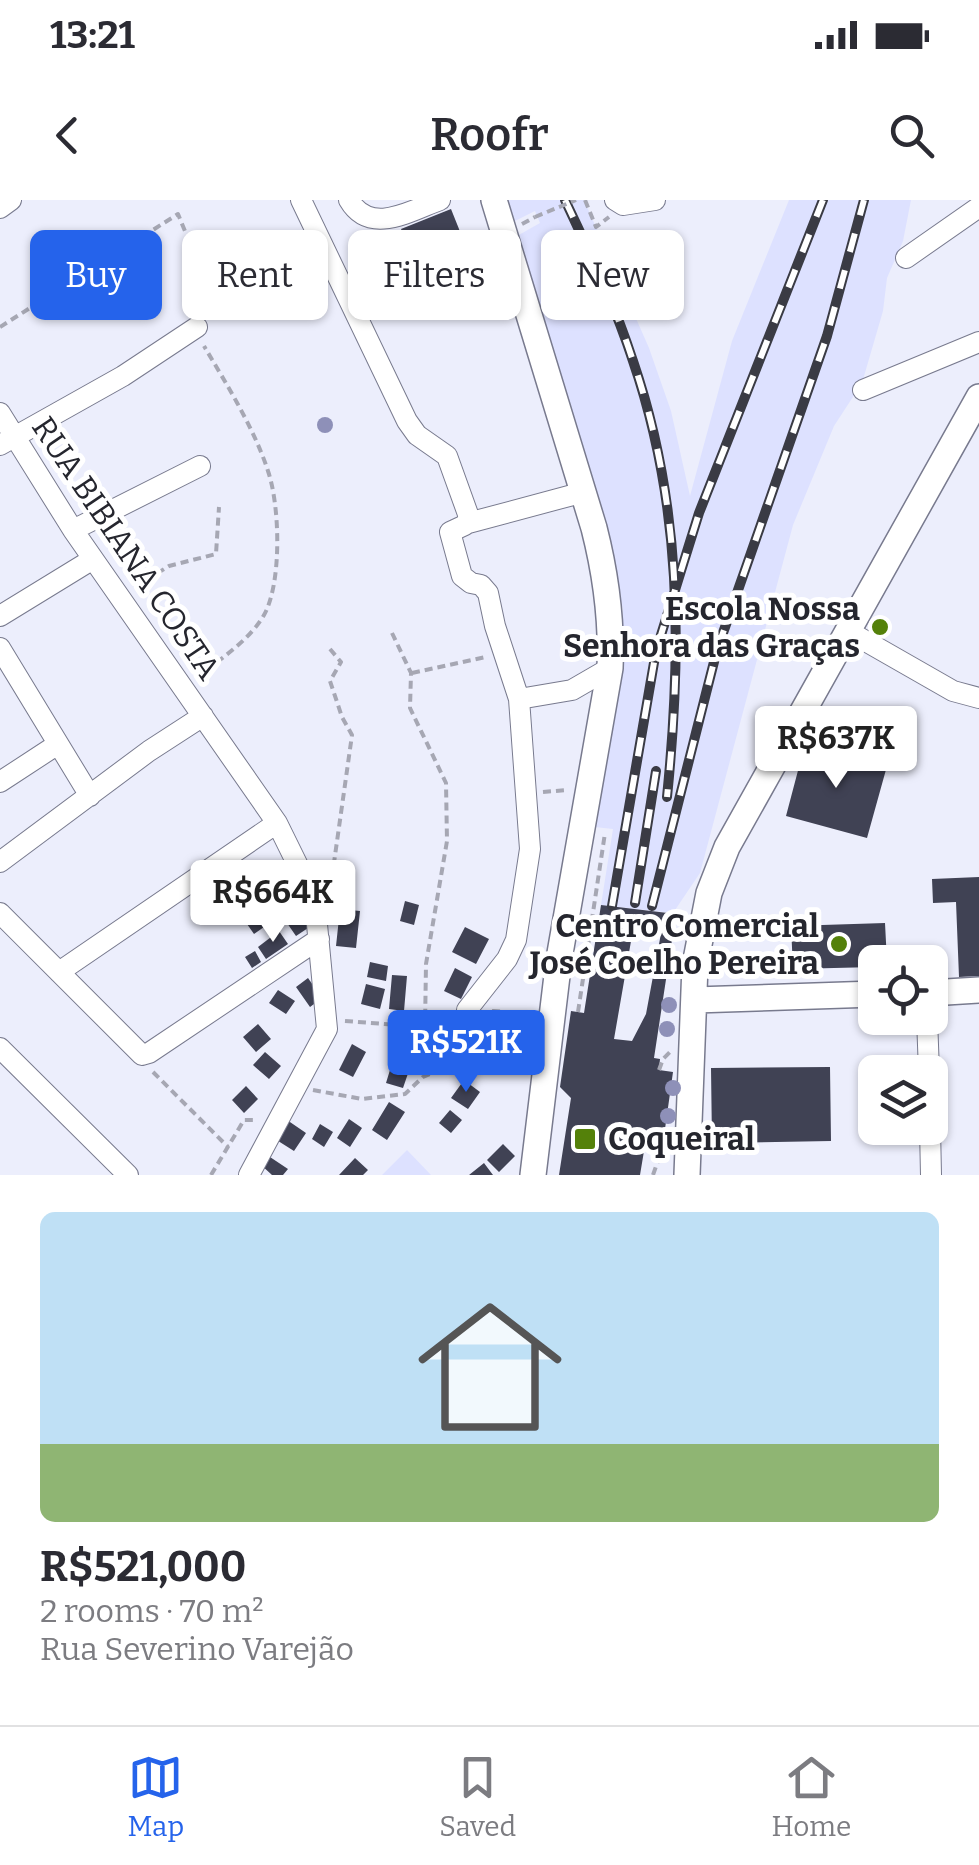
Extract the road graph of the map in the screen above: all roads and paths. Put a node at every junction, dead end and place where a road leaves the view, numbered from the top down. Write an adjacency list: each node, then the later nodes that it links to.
1 (11, 200): 11 (street)
2 (300, 200): 25 (street)
3 (348, 200): 4 (street)
4 (440, 200)
5 (494, 200): 23 (street)
6 (576, 200): 12 (path, bridge)
7 (585, 200): 13 (path)
8 (614, 200): 9 (street)
9 (656, 200)
10 (979, 207): 14 (street)
11 (0, 208)
12 (536, 217)
13 (596, 227)
14 (906, 258)
15 (0, 327): 16 (path)
16 (197, 327): 21 (street); 37 (path)
17 (979, 342): 18 (street)
18 (863, 390)
19 (979, 397): 30 (street)
20 (0, 413): 21 (street, RUA BIBIANA COSTA)
21 (7, 441): 26 (street, RUA BIBIANA COSTA)
22 (200, 466): 26 (street)
23 (584, 492): 25 (street); 35 (street)
24 (219, 507): 28 (path)
25 (468, 523): 34 (street)
26 (73, 530): 27 (street, RUA BIBIANA COSTA)
27 (92, 559): 28 (street, RUA BIBIANA COSTA); 29 (street)
28 (118, 596): 37 (street, RUA BIBIANA COSTA)
29 (0, 616)
30 (848, 631): 38 (street); 55 (street)
31 (392, 633): 36 (path)
32 (0, 648): 41 (street)
33 (330, 649): 48 (path)
34 (506, 654): 36 (path); 39 (street)
35 (610, 668): 39 (street); 43 (street)
36 (411, 674): 58 (path)
37 (182, 689): 40 (street, RUA BIBIANA COSTA)
38 (979, 698)
39 (520, 699): 44 (street)
40 (203, 716): 45 (street); 46 (street, RUA BIBIANA COSTA)
41 (58, 744): 42 (street); 45 (street)
42 (0, 782)
43 (588, 790): 44 (path); 73 (street)
44 (528, 792): 56 (street)
45 (90, 796): 47 (street)
46 (277, 822): 50 (street, RUA BIBIANA COSTA); 51 (street)
47 (0, 862)
48 (327, 905)
49 (0, 913): 51 (street)
50 (318, 939): 57 (street, RUA BIBIANA COSTA); 61 (street)
51 (59, 972): 61 (street)
52 (979, 990): 53 (street)
53 (948, 992)
54 (858, 995): 55 (street)
55 (695, 1000): 69 (street)
56 (463, 1012): 58 (path); 63 (path)
57 (328, 1019): 58 (path); 63 (street)
58 (426, 1027)
59 (0, 1048): 70 (street)
60 (676, 1049): 62 (path)
61 (142, 1055): 68 (path)
62 (658, 1070)
63 (298, 1085): 64 (street)
64 (279, 1120): 68 (path); 72 (street)
65 (651, 1134): 66 (path)
66 (662, 1145)
67 (930, 1145): 74 (street)
68 (228, 1147): 71 (path)
69 (684, 1169)
70 (128, 1175)
71 (210, 1175)
72 (248, 1175)
73 (533, 1175)
74 (930, 1175)

